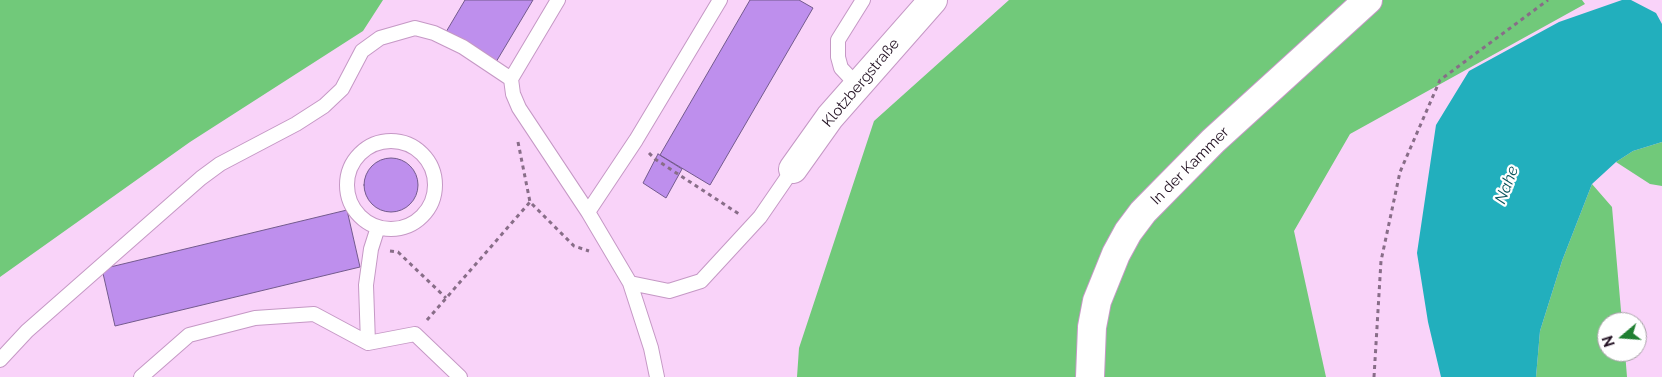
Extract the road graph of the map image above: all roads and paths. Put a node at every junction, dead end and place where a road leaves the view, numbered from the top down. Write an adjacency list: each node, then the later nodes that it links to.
1 (558, 0): 7 (lane)
2 (720, 0): 13 (lane)
3 (863, 0): 8 (lane)
4 (933, 0): 8 (street, Klotzbergstraße)
5 (1368, 0): 26 (street, In der Kammer)
6 (1548, 0): 27 (path)
7 (511, 79): 9 (lane); 22 (lane)
8 (858, 85): 11 (street, Klotzbergstraße)
9 (519, 108): 12 (path); 13 (lane)
10 (655, 159): 14 (path)
11 (793, 169): 14 (lane)
12 (530, 202): 17 (path); 19 (path)
13 (588, 212): 17 (lane)
14 (754, 224): 18 (lane)
15 (378, 227): 15 (lane); 16 (lane)
16 (371, 249): 19 (path); 21 (lane)
17 (612, 254): 18 (lane)
18 (630, 283): 25 (lane)
19 (446, 298): 20 (path)
20 (415, 334): 21 (lane); 24 (lane)
21 (368, 343): 23 (lane)
22 (0, 360)
23 (141, 377)
24 (460, 377)
25 (657, 377)
26 (1090, 377)
27 (1374, 377)

